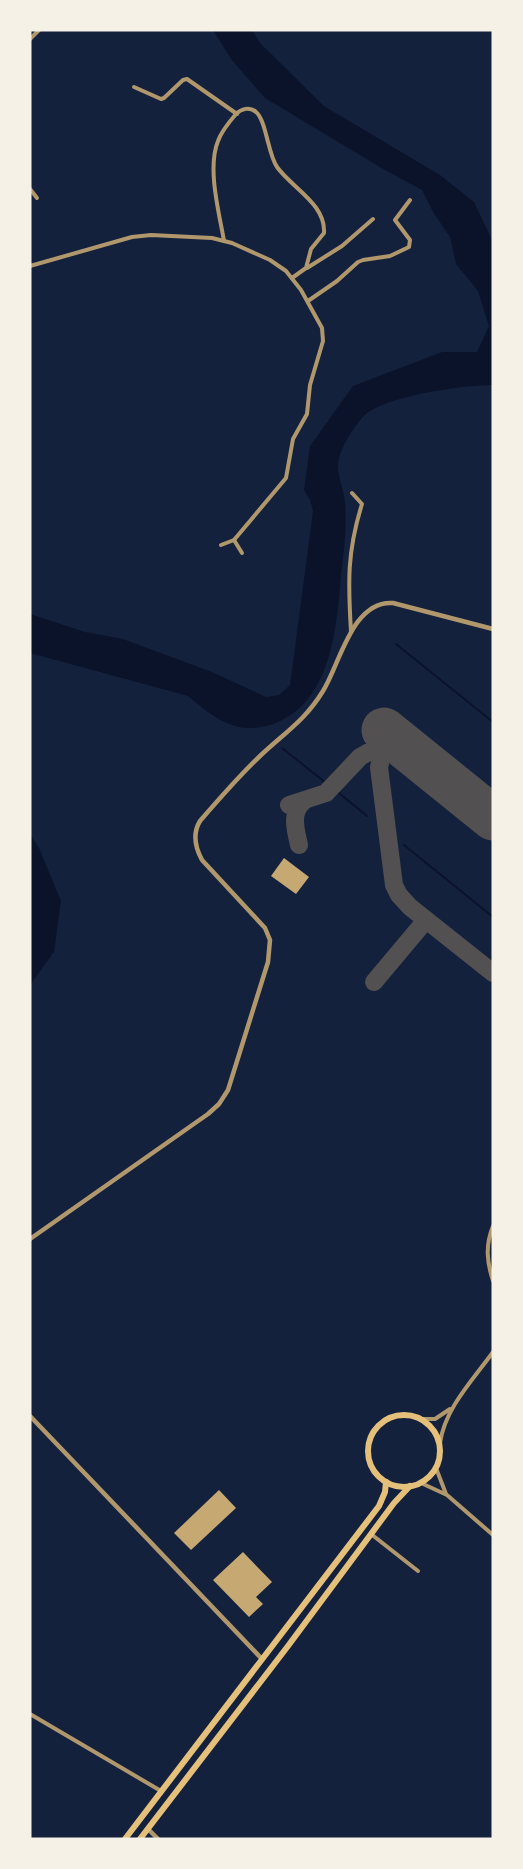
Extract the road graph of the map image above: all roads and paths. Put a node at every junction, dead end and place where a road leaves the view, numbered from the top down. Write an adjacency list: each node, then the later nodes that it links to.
1 (39, 30): 2 (street)
2 (30, 39)
3 (134, 87): 4 (street)
4 (237, 114): 9 (street); 11 (street)
5 (30, 189): 6 (street)
6 (37, 198)
7 (410, 200): 13 (street)
8 (373, 219): 11 (street)
9 (224, 241): 10 (street); 12 (street)
10 (30, 266)
11 (306, 268): 12 (street)
12 (292, 278): 13 (street)
13 (308, 301): 15 (street)
14 (352, 493): 19 (street)
15 (234, 540): 16 (street); 17 (street)
16 (221, 545)
17 (242, 553)
18 (493, 628): 19 (street)
19 (351, 633): 21 (street)
20 (493, 1226): 22 (street)
21 (30, 1239)
22 (493, 1281)
23 (493, 1352): 24 (street)
24 (453, 1407): 26 (street); 27 (street)
25 (30, 1416): 36 (street)
26 (422, 1419): 27 (main road); 29 (main road)
27 (440, 1443): 28 (main road)
28 (436, 1468): 30 (main road); 32 (street)
29 (386, 1482): 31 (main road); 36 (main road)
30 (421, 1483): 31 (main road); 32 (street)
31 (410, 1486): 33 (main road)
32 (447, 1495): 34 (street)
33 (370, 1534): 35 (street); 39 (main road)
34 (493, 1535)
35 (418, 1571)
36 (262, 1659): 38 (main road)
37 (30, 1714): 40 (street)
38 (182, 1763): 39 (main road); 40 (main road)
39 (191, 1772): 41 (main road)
40 (161, 1791): 42 (main road)
41 (148, 1829): 43 (main road); 44 (street)
42 (125, 1839)
43 (140, 1839)
44 (158, 1839)

